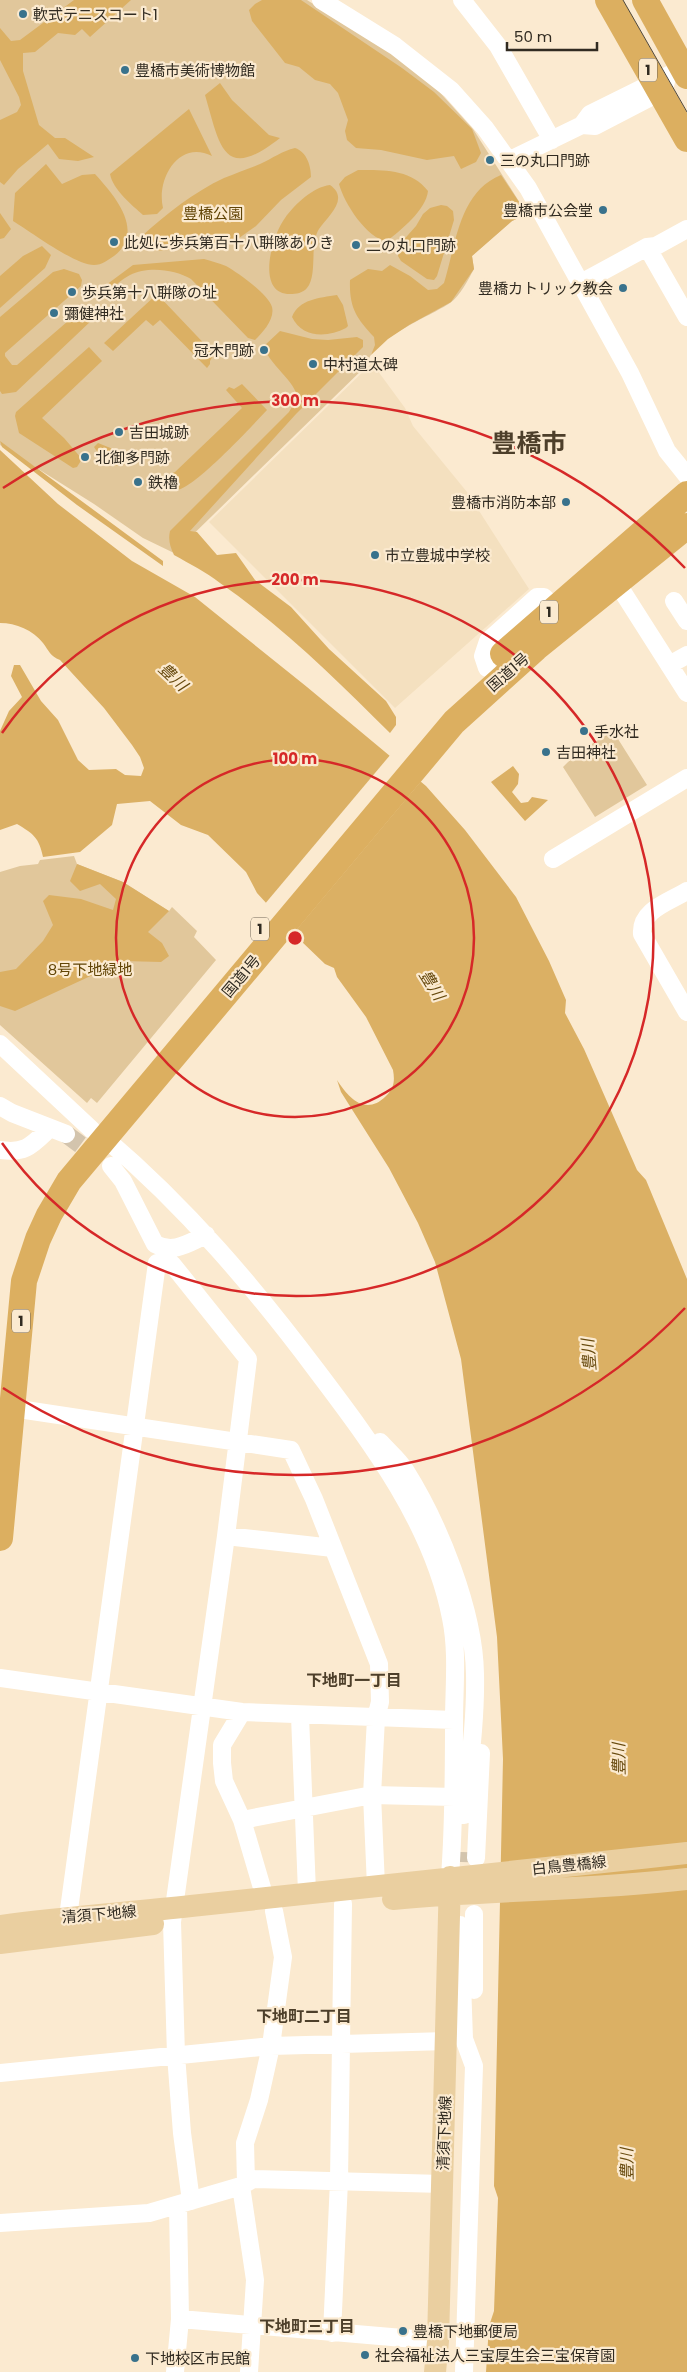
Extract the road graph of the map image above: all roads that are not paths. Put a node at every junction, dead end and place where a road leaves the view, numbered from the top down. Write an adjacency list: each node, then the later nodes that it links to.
1 (320, 0): 9 (street)
2 (462, 0): 8 (street)
3 (608, 0): 6 (highway, 1)
4 (645, 0): 5 (highway, 1)
5 (686, 70): 6 (street)
6 (656, 85): 7 (highway, 1); 8 (street)
7 (687, 139)
8 (552, 140): 9 (street)
9 (508, 161): 13 (street)
10 (687, 219): 12 (street)
11 (687, 229): 12 (street)
12 (647, 247): 13 (street); 14 (street)
13 (581, 283): 15 (street)
14 (687, 317)
15 (687, 476)
16 (687, 494): 24 (highway, 国道1号 / 1)
17 (687, 526): 18 (highway, 国道1号 / 1)
18 (617, 583): 22 (street); 24 (highway, 国道1号 / 1)
19 (674, 601): 20 (street)
20 (687, 621)
21 (687, 655): 22 (street)
22 (669, 665): 23 (street)
23 (687, 692)
24 (424, 745): 32 (highway, 国道1号 / 1)
25 (687, 778): 26 (street)
26 (553, 859)
27 (687, 892): 28 (street)
28 (687, 1012)
29 (2, 1050): 32 (street)
30 (0, 1106): 31 (street)
31 (50, 1128): 33 (street); 34 (street)
32 (103, 1129): 36 (street); 37 (highway, 国道1号 / 1); 38 (highway, 国道1号 / 1)
33 (66, 1134)
34 (0, 1150)
35 (111, 1166): 36 (street)
36 (206, 1235): 40 (street)
37 (0, 1384)
38 (12, 1408): 39 (street); 43 (highway, 国道1号 / 1)
39 (134, 1426): 41 (street); 41 (street); 46 (street)
40 (359, 1427): 51 (street); 57 (street)
41 (238, 1442): 42 (street); 44 (street)
42 (226, 1536): 44 (street); 47 (street)
43 (0, 1538)
44 (333, 1548): 50 (street)
45 (0, 1678): 46 (street)
46 (98, 1691): 47 (street); 65 (street)
47 (201, 1707): 48 (street); 64 (street)
48 (242, 1712): 49 (street); 55 (street)
49 (300, 1716): 50 (street); 54 (street)
50 (376, 1718): 51 (street); 52 (street)
51 (454, 1720): 53 (street)
52 (372, 1795): 53 (street); 54 (street); 60 (street)
53 (455, 1797): 59 (street)
54 (303, 1808): 55 (street); 61 (street)
55 (242, 1820): 62 (street)
56 (687, 1853): 57 (main road, 白鳥豊橋線)
57 (475, 1869): 58 (main road, 白鳥豊橋線); 59 (main road, 白鳥豊橋線)
58 (687, 1879)
59 (450, 1885): 60 (main road, 清須下地線); 63 (main road, 清須下地線); 69 (main road, 清須下地線)
60 (376, 1886): 61 (main road, 清須下地線)
61 (307, 1892): 62 (main road, 清須下地線)
62 (270, 1904): 63 (main road, 清須下地線); 64 (main road, 清須下地線); 71 (street)
63 (343, 1904): 70 (street)
64 (173, 1915): 65 (main road, 清須下地線); 68 (main road, 清須下地線); 72 (street)
65 (68, 1917): 67 (main road, 清須下地線)
66 (467, 1920): 86 (street)
67 (0, 1926)
68 (0, 1943)
69 (447, 2041): 70 (street); 75 (main road, 清須下地線)
70 (341, 2044): 71 (street); 74 (street)
71 (271, 2046): 72 (street); 76 (street)
72 (176, 2055): 73 (street); 77 (street)
73 (0, 2073)
74 (339, 2181): 75 (street); 76 (street); 81 (street)
75 (443, 2184): 82 (main road, 清須下地線)
76 (243, 2185): 77 (street); 80 (street)
77 (185, 2203): 78 (street); 79 (street)
78 (0, 2222)
79 (180, 2319): 80 (street); 83 (street)
80 (253, 2324): 81 (street); 84 (street)
81 (332, 2333): 82 (street)
82 (438, 2341): 85 (main road, 清須下地線)
83 (175, 2372)
84 (249, 2372)
85 (435, 2372)
86 (464, 2372)

